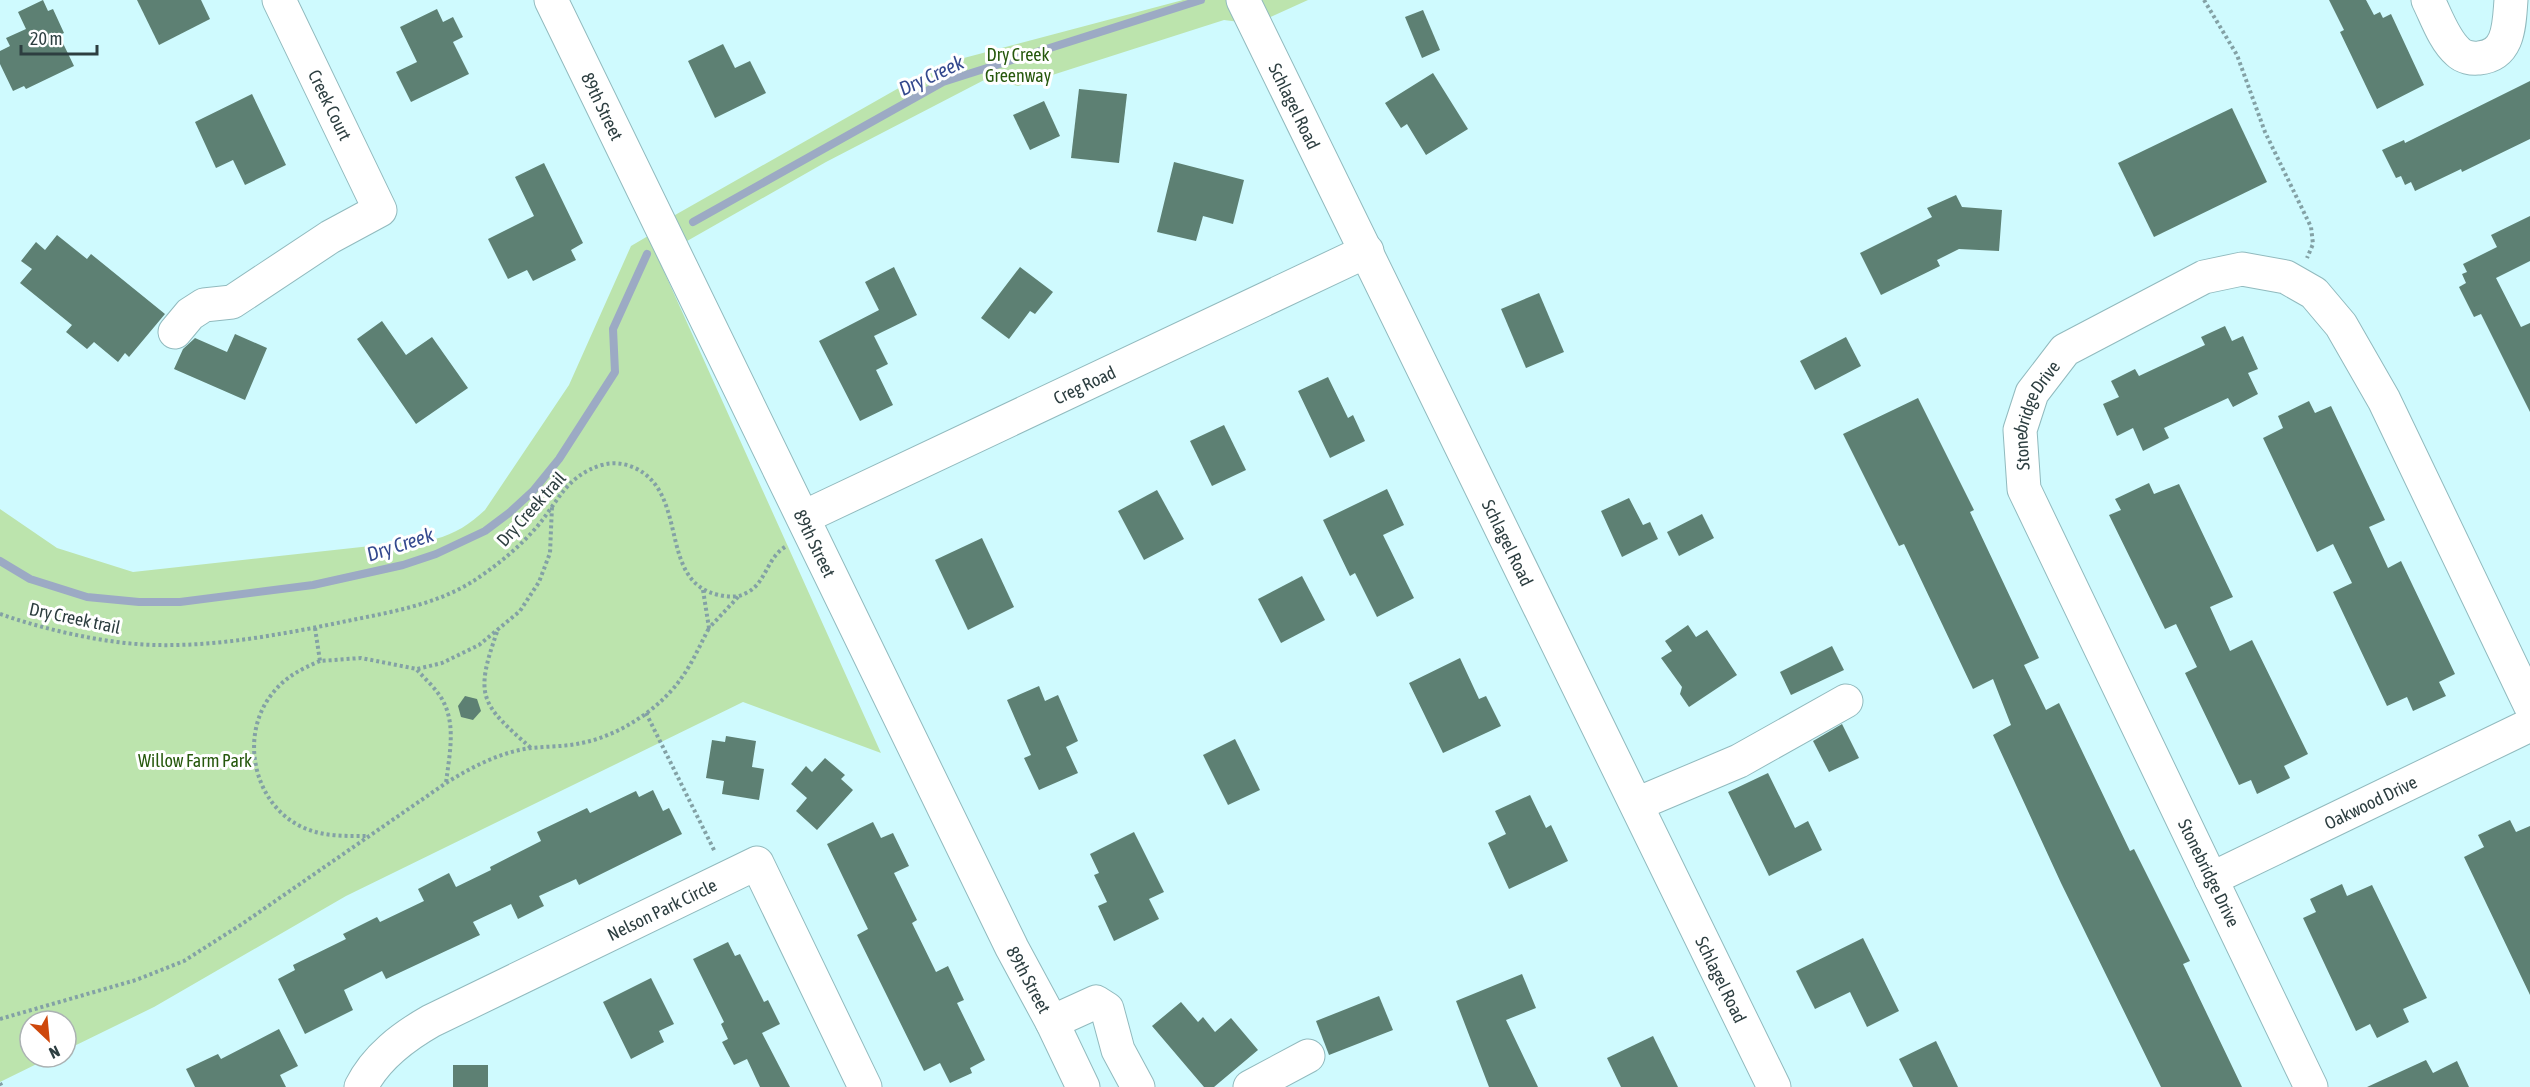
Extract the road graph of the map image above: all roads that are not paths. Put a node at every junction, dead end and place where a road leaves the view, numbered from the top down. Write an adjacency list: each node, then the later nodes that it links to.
1 (279, 0): 7 (street, Creek Court)
2 (551, 0): 8 (street, 89th Street)
3 (1243, 0): 6 (street, Schlagel Road)
4 (2428, 0): 5 (street)
5 (2511, 0)
6 (1367, 251): 8 (street, Creg Road); 12 (street, Schlagel Road)
7 (175, 332)
8 (807, 524): 14 (street, 89th Street)
9 (1846, 701): 12 (street)
10 (2530, 705): 13 (street, Stonebridge Drive)
11 (2530, 725): 13 (street, Oakwood Drive)
12 (1637, 804): 21 (street, Schlagel Road)
13 (2211, 879): 22 (street, Stonebridge Drive)
14 (1052, 1023): 18 (street, 89th Street); 19 (street)
15 (1308, 1056): 20 (street)
16 (361, 1087): 17 (street, Nelson Park Circle)
17 (865, 1087)
18 (1083, 1087)
19 (1138, 1087)
20 (1250, 1087)
21 (1774, 1087)
22 (2311, 1087)

